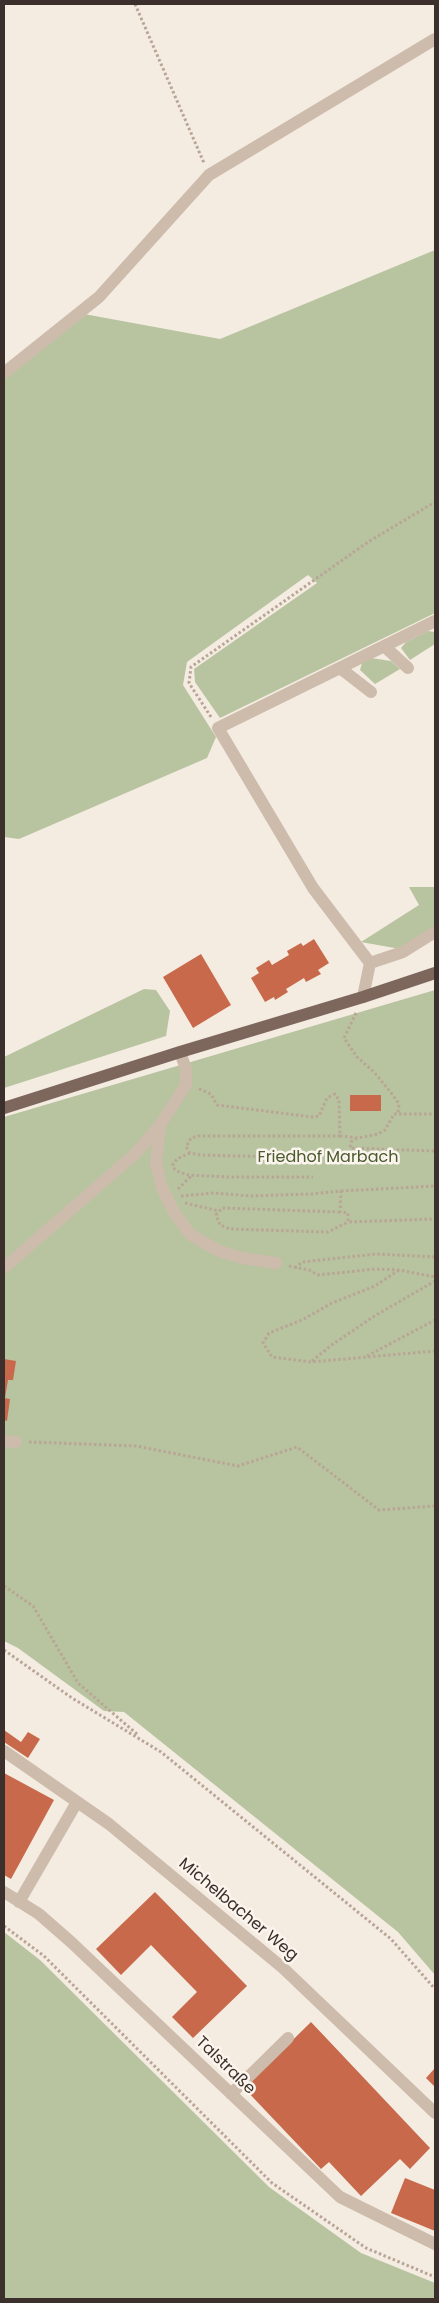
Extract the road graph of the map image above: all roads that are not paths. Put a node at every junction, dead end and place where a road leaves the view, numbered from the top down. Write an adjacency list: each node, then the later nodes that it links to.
1 (435, 39): 2 (street)
2 (4, 373)
3 (435, 621): 4 (street)
4 (384, 646): 5 (street); 6 (street)
5 (340, 668): 7 (street); 9 (street)
6 (408, 668)
7 (371, 692)
8 (435, 932): 9 (street)
9 (370, 963): 11 (street)
10 (435, 973): 11 (main road)
11 (363, 997): 12 (main road)
12 (180, 1052): 13 (main road); 14 (street)
13 (4, 1108)
14 (160, 1126): 15 (street); 16 (street)
15 (276, 1264)
16 (4, 1268)
17 (4, 1751): 18 (street, Michelbacher Weg)
18 (77, 1802): 20 (street); 23 (street, Michelbacher Weg)
19 (4, 1892): 20 (street, Talstraße)
20 (19, 1902): 22 (street, Talstraße)
21 (288, 2038): 22 (street)
22 (232, 2094): 24 (street, Talstraße)
23 (435, 2112)
24 (435, 2244)

